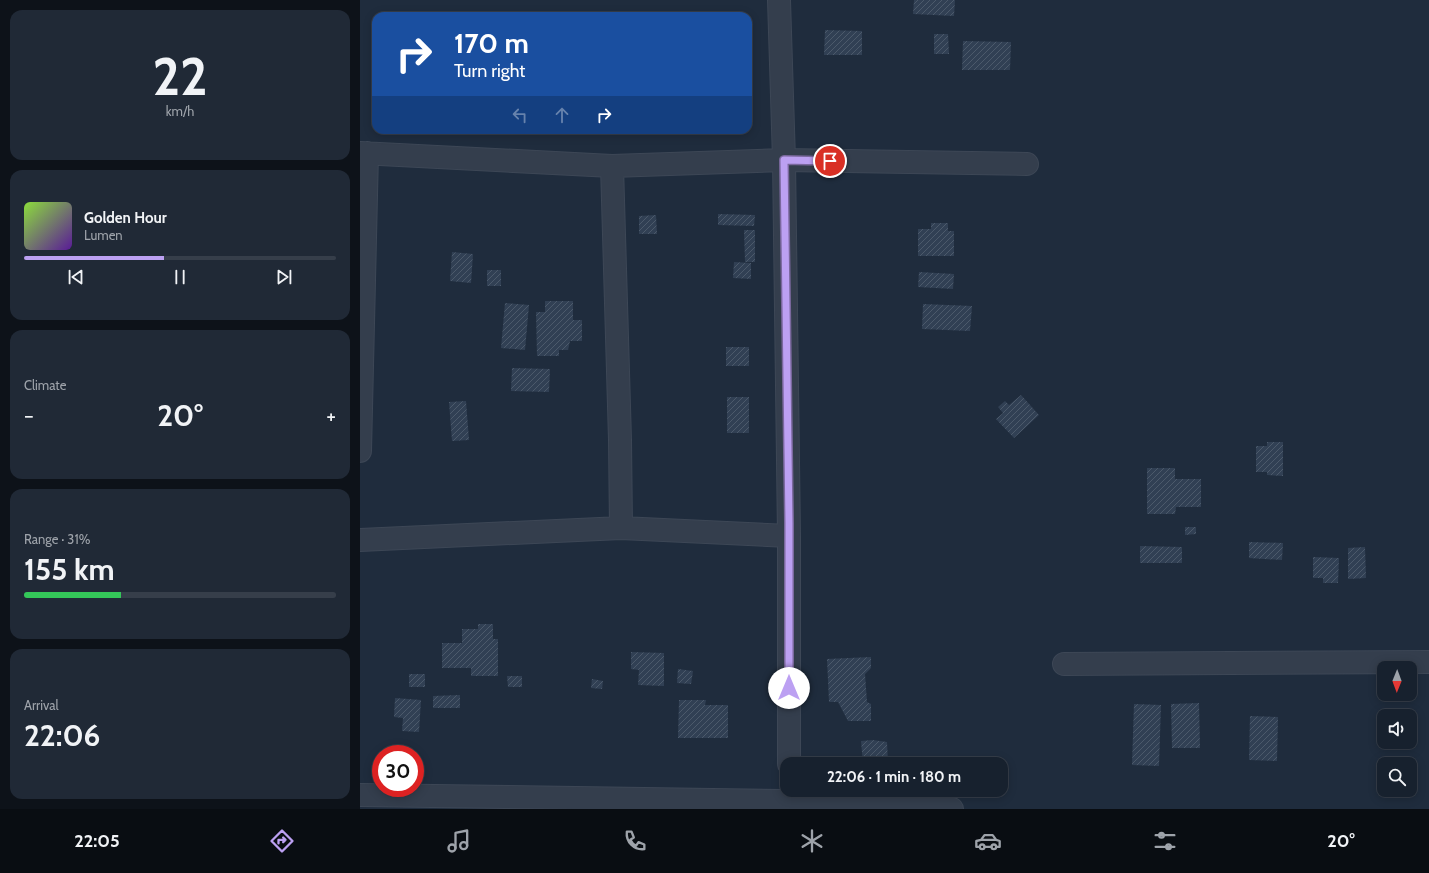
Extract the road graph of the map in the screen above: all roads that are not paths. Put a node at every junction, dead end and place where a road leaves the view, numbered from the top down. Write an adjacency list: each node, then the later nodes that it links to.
1 (779, 0): 3 (street)
2 (364, 153): 5 (street); 6 (street)
3 (784, 160): 4 (street); 5 (street); 8 (street)
4 (1027, 164)
5 (612, 166): 7 (street)
6 (360, 451)
7 (621, 528): 8 (street); 9 (street)
8 (789, 536): 12 (street)
9 (360, 540)
10 (1429, 662): 11 (street)
11 (1064, 664)
12 (789, 757)
13 (360, 795): 16 (street)
14 (780, 796): 16 (street)
15 (797, 797): 17 (street)
16 (584, 804)
17 (860, 805): 18 (street)
18 (952, 809)

